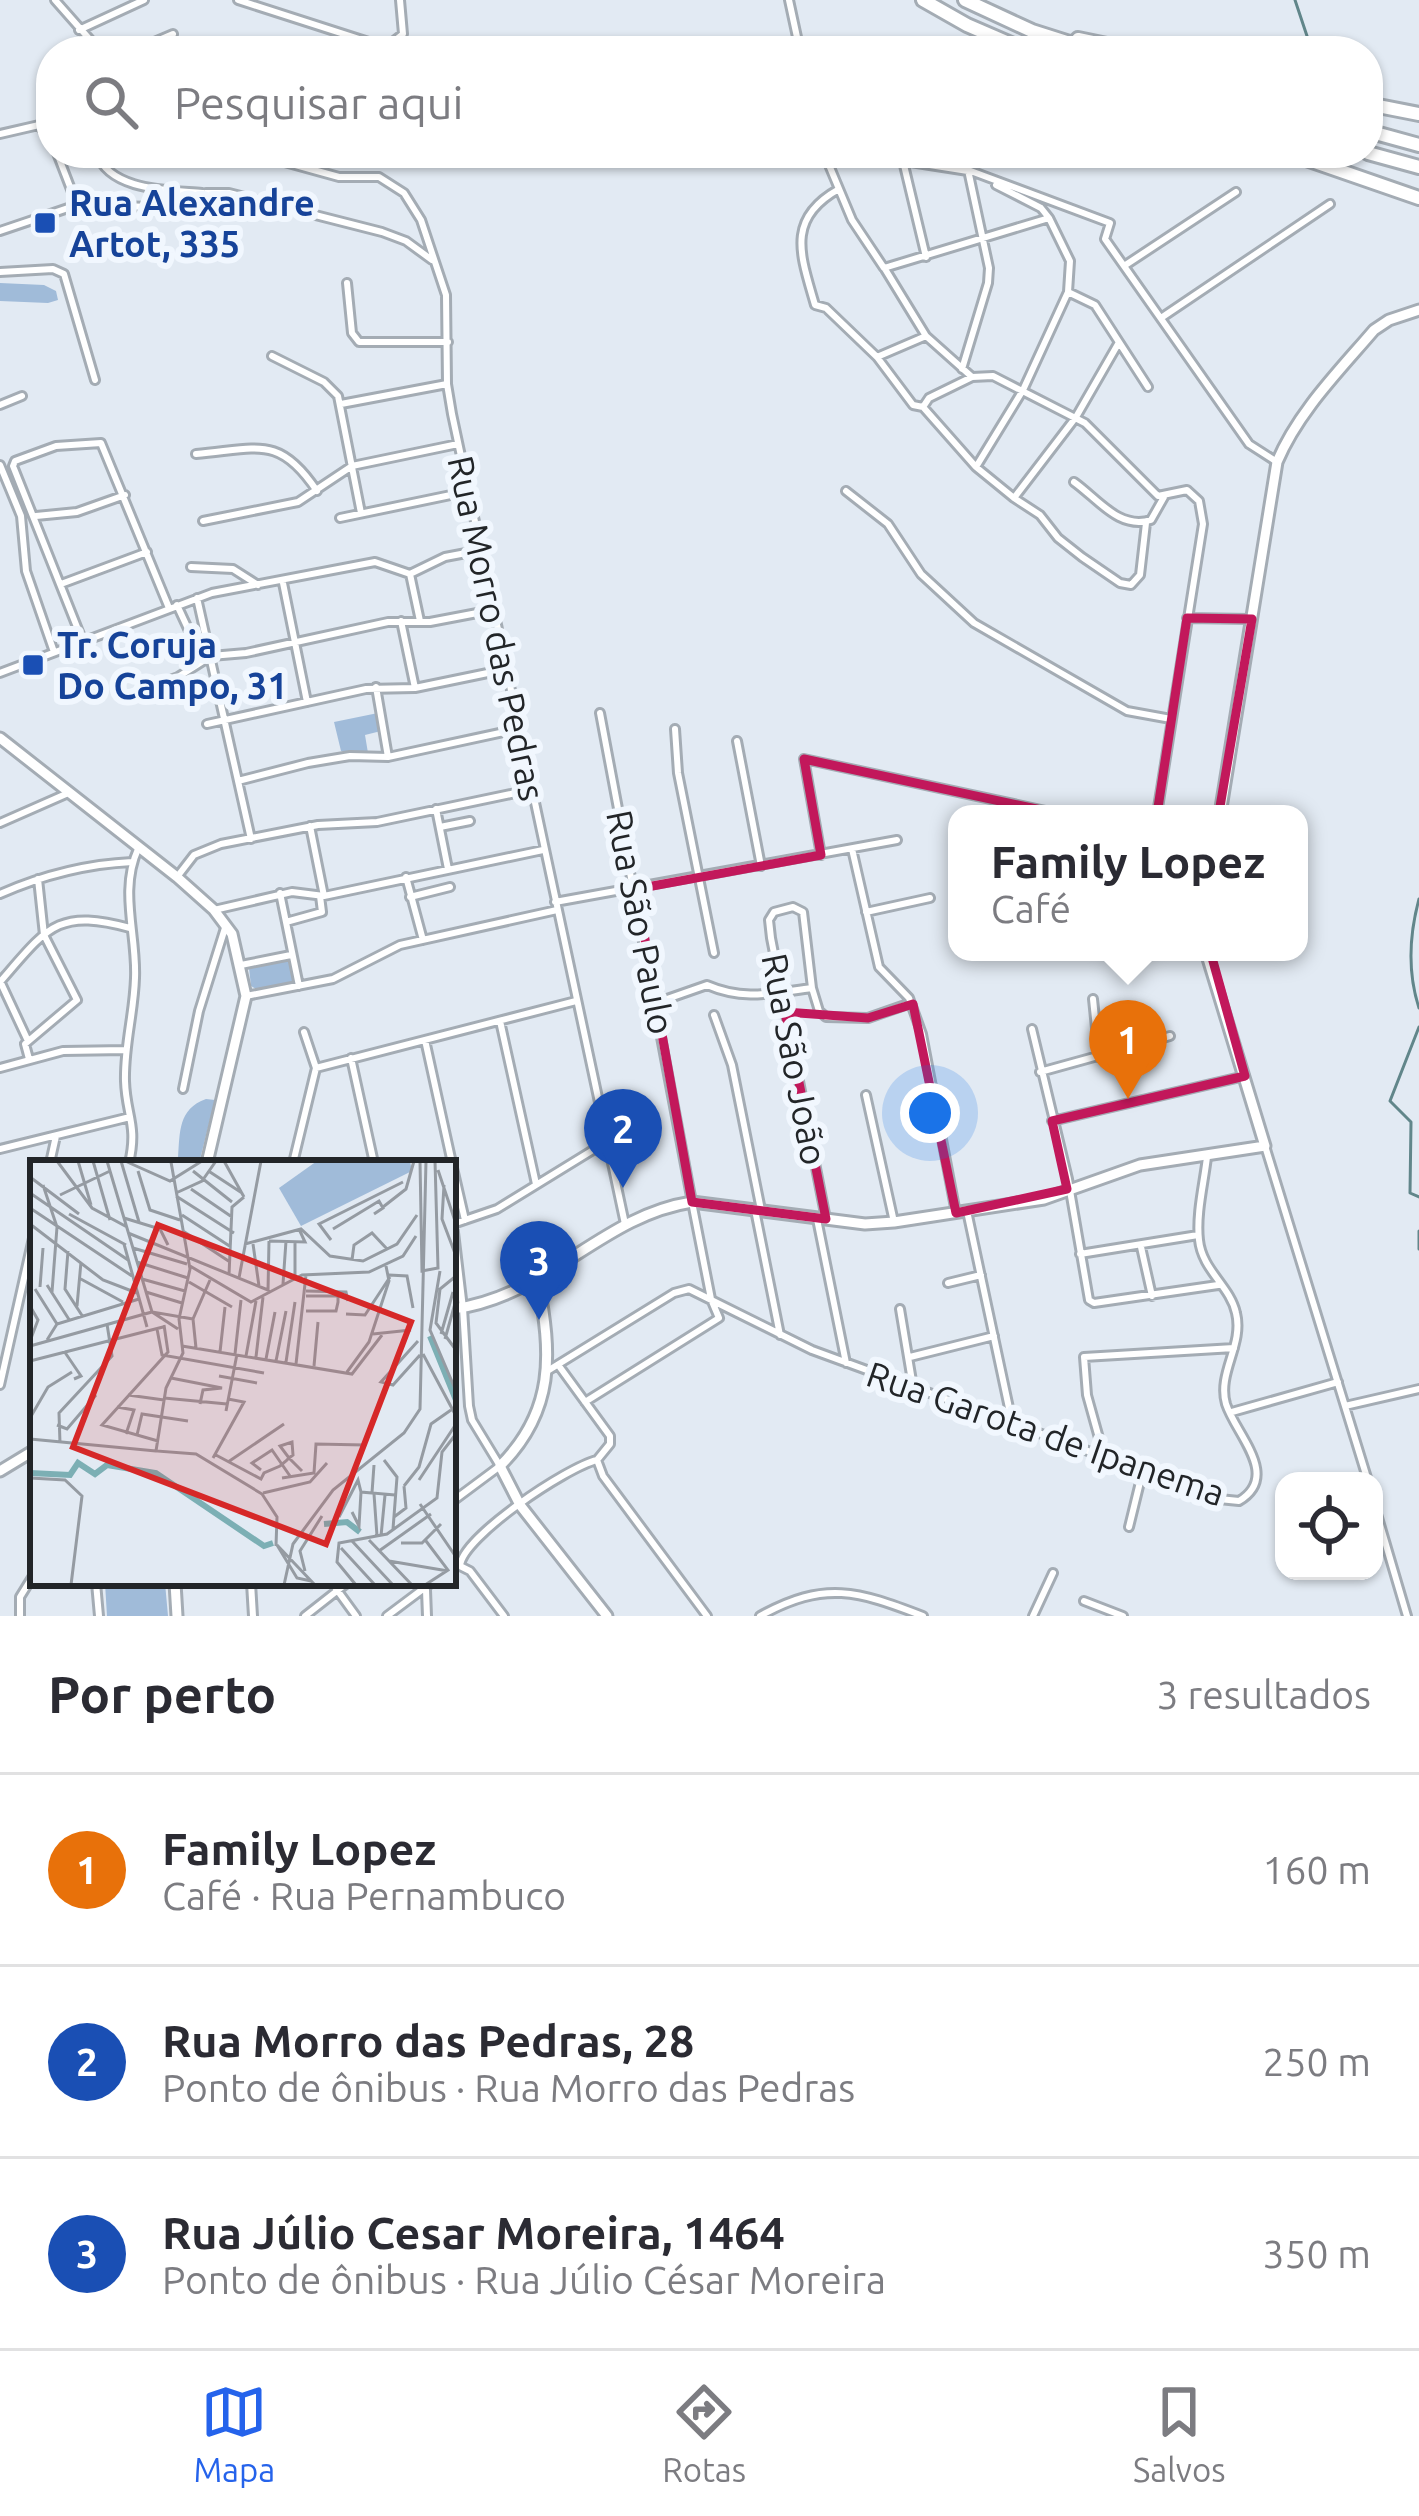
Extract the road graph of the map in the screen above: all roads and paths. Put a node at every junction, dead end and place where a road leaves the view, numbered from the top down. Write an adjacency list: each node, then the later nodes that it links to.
1 (55, 0): 8 (street)
2 (144, 0): 8 (street)
3 (238, 0): 12 (street)
4 (400, 0): 13 (street)
5 (789, 0): 14 (street)
6 (922, 0): 15 (highway)
7 (965, 0): 16 (highway)
8 (79, 30): 10 (street)
9 (173, 34): 11 (street)
10 (85, 36)
11 (168, 36)
12 (350, 36)
13 (400, 36)
14 (797, 36)
15 (993, 36)
16 (1046, 36)
17 (1383, 107): 18 (highway)
18 (1419, 114)
19 (36, 126): 20 (street)
20 (0, 134)
21 (1383, 135): 22 (highway)
22 (1419, 145)
23 (1383, 157): 24 (highway)
24 (1419, 167)
25 (63, 168): 37 (street)
26 (105, 168): 35 (street)
27 (306, 168): 43 (street, Rua Morro das Pedras)
28 (830, 168): 33 (street)
29 (905, 168): 42 (street)
30 (955, 168): 32 (street)
31 (1333, 168): 36 (highway)
32 (968, 170): 39 (street); 41 (street); 44 (street)
33 (839, 189): 45 (street); 55 (street)
34 (1236, 192): 44 (street)
35 (206, 193): 37 (street); 43 (street)
36 (1419, 197)
37 (77, 205): 40 (street)
38 (1330, 205): 50 (street)
39 (1049, 218): 41 (street); 48 (street)
40 (0, 231)
41 (983, 242): 42 (street); 56 (street)
42 (926, 257): 45 (street)
43 (435, 262): 52 (street, Rua Morro das Pedras)
44 (1124, 266): 50 (street)
45 (884, 268): 51 (street)
46 (0, 272): 58 (street)
47 (346, 283): 52 (street)
48 (1067, 292): 53 (street); 61 (street)
49 (1419, 310): 69 (main road)
50 (1160, 318): 69 (street)
51 (926, 336): 55 (street); 56 (street)
52 (448, 342): 59 (street, Rua Morro das Pedras)
53 (1118, 344): 60 (street); 66 (street)
54 (272, 356): 63 (street)
55 (877, 357): 65 (street)
56 (962, 369): 57 (street)
57 (972, 377): 61 (street); 65 (street)
58 (94, 380)
59 (447, 384): 63 (street); 67 (street, Rua Morro das Pedras)
60 (1148, 387)
61 (1023, 390): 66 (street); 72 (street)
62 (22, 396): 64 (street)
63 (341, 404): 71 (street)
64 (0, 405)
65 (923, 407): 72 (street)
66 (1076, 417): 78 (street); 79 (street)
67 (458, 444): 71 (street); 75 (street, Rua Morro das Pedras)
68 (196, 454): 74 (street)
69 (1277, 462): 97 (main road)
70 (0, 465): 82 (street)
71 (352, 466): 74 (street); 80 (street)
72 (976, 467): 79 (street)
73 (1074, 482): 85 (street)
74 (317, 491): 84 (street)
75 (470, 491): 80 (street); 86 (street, Rua Morro das Pedras)
76 (845, 491): 111 (street)
77 (125, 495): 81 (street); 81 (street); 87 (street)
78 (1164, 497): 85 (street); 96 (street)
79 (1014, 498): 85 (street)
80 (361, 513): 83 (street)
81 (33, 514): 82 (street); 91 (street)
82 (21, 516): 102 (street)
83 (340, 518)
84 (203, 521)
85 (1146, 523)
86 (482, 550): 89 (street); 95 (street, Rua Morro das Pedras)
87 (147, 552): 91 (street); 94 (street)
88 (191, 567): 92 (street)
89 (410, 574): 90 (street); 99 (street)
90 (283, 583): 92 (street); 101 (street)
91 (61, 584): 100 (street)
92 (260, 587): 93 (street)
93 (197, 598): 94 (street); 103 (street)
94 (173, 606): 100 (street); 103 (street)
95 (493, 610): 99 (street); 104 (street, Rua Morro das Pedras)
96 (1187, 618): 97 (street); 111 (street)
97 (1252, 619): 124 (main road)
98 (401, 620): 99 (street); 101 (street); 107 (street)
99 (420, 622)
100 (83, 642): 102 (street)
101 (295, 642): 103 (street); 109 (street)
102 (54, 652): 105 (street)
103 (207, 658): 108 (street); 112 (street)
104 (506, 669): 107 (street); 114 (street, Rua Morro das Pedras)
105 (0, 673)
106 (376, 687): 107 (street); 109 (street); 118 (street)
107 (415, 688)
108 (141, 691)
109 (307, 702): 112 (street)
110 (600, 713): 144 (street, Rua São Paulo)
111 (1172, 719): 123 (street)
112 (225, 721): 113 (street); 119 (street)
113 (207, 724)
114 (518, 729): 118 (street); 120 (street, Rua Morro das Pedras)
115 (675, 729): 141 (street)
116 (736, 741): 137 (street)
117 (1, 742): 121 (main road)
118 (388, 758): 119 (street)
119 (238, 781): 130 (street)
120 (530, 790): 125 (street); 134 (street, Rua Morro das Pedras)
121 (66, 794): 127 (street); 132 (main road)
122 (1018, 805): 135 (street)
123 (1158, 805)
124 (1221, 805)
125 (436, 809): 128 (street); 129 (street)
126 (470, 821): 129 (street)
127 (0, 823)
128 (310, 826): 130 (street); 147 (street)
129 (440, 827): 138 (street)
130 (251, 839): 139 (street)
131 (896, 840): 133 (street)
132 (138, 849): 136 (street); 139 (main road)
133 (853, 849): 135 (street); 152 (street)
134 (543, 850): 138 (street); 150 (street, Rua Morro das Pedras)
135 (821, 855): 137 (street)
136 (132, 862): 142 (street); 155 (street)
137 (761, 866): 141 (street)
138 (448, 869): 140 (street)
139 (177, 877): 151 (main road)
140 (406, 878): 147 (street); 148 (street)
141 (700, 878): 144 (street); 158 (street)
142 (38, 879): 146 (street); 156 (street)
143 (449, 887): 148 (street)
144 (636, 889): 150 (street); 204 (street, Rua São Paulo)
145 (280, 893): 147 (street); 151 (street); 153 (street)
146 (0, 894)
147 (322, 896): 153 (street)
148 (410, 897): 157 (street)
149 (930, 898): 152 (street)
150 (556, 906): 157 (street); 169 (street, Rua Morro das Pedras)
151 (214, 910): 154 (main road)
152 (866, 912): 170 (street)
153 (286, 922): 159 (street)
154 (226, 925): 161 (main road); 186 (street)
155 (130, 928): 156 (street); 178 (street)
156 (44, 935): 162 (street); 177 (street)
157 (423, 940): 163 (street)
158 (714, 953)
159 (292, 955): 161 (street); 163 (street)
160 (1209, 961): 185 (main road)
161 (241, 965): 166 (main road)
162 (0, 981): 177 (street)
163 (299, 986): 166 (street)
164 (812, 988): 165 (street); 165 (street, Rua São João); 170 (street, Rua São João)
165 (782, 992): 167 (street); 207 (street, Rua São João)
166 (246, 996): 197 (main road)
167 (667, 999)
168 (1093, 999): 179 (street)
169 (576, 1001): 172 (street); 191 (street, Rua Morro das Pedras)
170 (911, 1003): 206 (street)
171 (714, 1015): 205 (street)
172 (500, 1021): 176 (street); 202 (street)
173 (1032, 1029): 184 (street)
174 (304, 1032): 183 (street)
175 (1170, 1036): 179 (street)
176 (425, 1040): 180 (street); 200 (street)
177 (28, 1041): 181 (street)
178 (126, 1050): 181 (street); 188 (street)
179 (1099, 1057): 184 (street)
180 (351, 1058): 183 (street); 199 (street)
181 (29, 1059): 182 (street)
182 (0, 1068)
183 (316, 1069): 198 (street)
184 (1040, 1072): 189 (street)
185 (1245, 1076): 189 (street); 192 (main road)
186 (183, 1088)
187 (866, 1095): 209 (street)
188 (131, 1117): 190 (street); 196 (street)
189 (1052, 1121): 203 (street)
190 (56, 1136): 193 (street); 195 (street)
191 (606, 1142): 202 (street); 211 (street, Rua Morro das Pedras)
192 (1265, 1146): 194 (main road); 231 (street)
193 (0, 1149)
194 (1207, 1157): 203 (main road); 212 (street, Rua Garota de Ipanema)
195 (51, 1160)
196 (130, 1160)
197 (209, 1160)
198 (294, 1160)
199 (373, 1160)
200 (452, 1160)
201 (456, 1179): 208 (street)
202 (536, 1184): 208 (street)
203 (1067, 1189): 206 (main road); 215 (street)
204 (692, 1202): 205 (main road); 211 (main road); 222 (street, Rua São Paulo)
205 (758, 1210): 207 (main road); 225 (street)
206 (961, 1212): 209 (main road); 217 (street)
207 (821, 1219): 209 (main road); 229 (street, Rua São João)
208 (465, 1220): 210 (street)
209 (894, 1222)
210 (456, 1223)
211 (625, 1224): 218 (main road)
212 (1198, 1234): 213 (street); 220 (street, Rua Garota de Ipanema)
213 (1141, 1245): 215 (street); 221 (street)
214 (30, 1251): 232 (street)
215 (1080, 1254): 221 (street)
216 (456, 1274): 223 (street)
217 (981, 1275): 219 (street); 226 (street)
218 (538, 1282): 223 (main road); 230 (main road)
219 (948, 1283)
220 (1218, 1285): 221 (street); 227 (street, Rua Garota de Ipanema)
221 (1152, 1296)
222 (711, 1299): 225 (street, Rua Garota de Ipanema); 230 (street); 235 (street, Rua São Paulo)
223 (458, 1308): 242 (street)
224 (900, 1309): 228 (street)
225 (779, 1335): 229 (street, Rua Garota de Ipanema)
226 (995, 1336): 228 (street); 238 (street)
227 (1234, 1348): 237 (street, Rua Garota de Ipanema); 240 (street)
228 (910, 1357): 233 (street)
229 (846, 1363): 233 (street, Rua Garota de Ipanema)
230 (554, 1367): 235 (street); 242 (main road)
231 (1338, 1382): 236 (street); 237 (street)
232 (0, 1385)
233 (913, 1387): 238 (street, Rua Garota de Ipanema)
234 (1419, 1389): 236 (street)
235 (585, 1402): 241 (street)
236 (1346, 1406): 245 (street)
237 (1230, 1413): 244 (street, Rua Garota de Ipanema)
238 (1012, 1422): 240 (street, Rua Garota de Ipanema)
239 (30, 1453): 243 (main road)
240 (1104, 1456): 244 (street, Rua Garota de Ipanema)
241 (597, 1460): 247 (street); 271 (street)
242 (500, 1466): 246 (street); 247 (main road)
243 (0, 1471)
244 (1143, 1471): 248 (street)
245 (1364, 1472)
246 (456, 1500)
247 (520, 1504): 250 (street); 270 (main road)
248 (1129, 1527)
249 (1383, 1541): 276 (street)
250 (456, 1567): 269 (street)
251 (1053, 1573): 274 (street)
252 (30, 1581): 261 (street)
253 (96, 1586): 262 (street)
254 (175, 1586): 263 (main road)
255 (251, 1586): 264 (street)
256 (427, 1586): 267 (street)
257 (428, 1586): 268 (street)
258 (334, 1587): 265 (street); 266 (street)
259 (1084, 1601): 260 (street)
260 (1107, 1614): 275 (street)
261 (20, 1616)
262 (99, 1616)
263 (176, 1616)
264 (253, 1616)
265 (304, 1616)
266 (356, 1616)
267 (387, 1616)
268 (427, 1616)
269 (504, 1616)
270 (607, 1616)
271 (706, 1616)
272 (760, 1616): 273 (street)
273 (923, 1616)
274 (1033, 1616)
275 (1123, 1616)
276 (1407, 1616)

